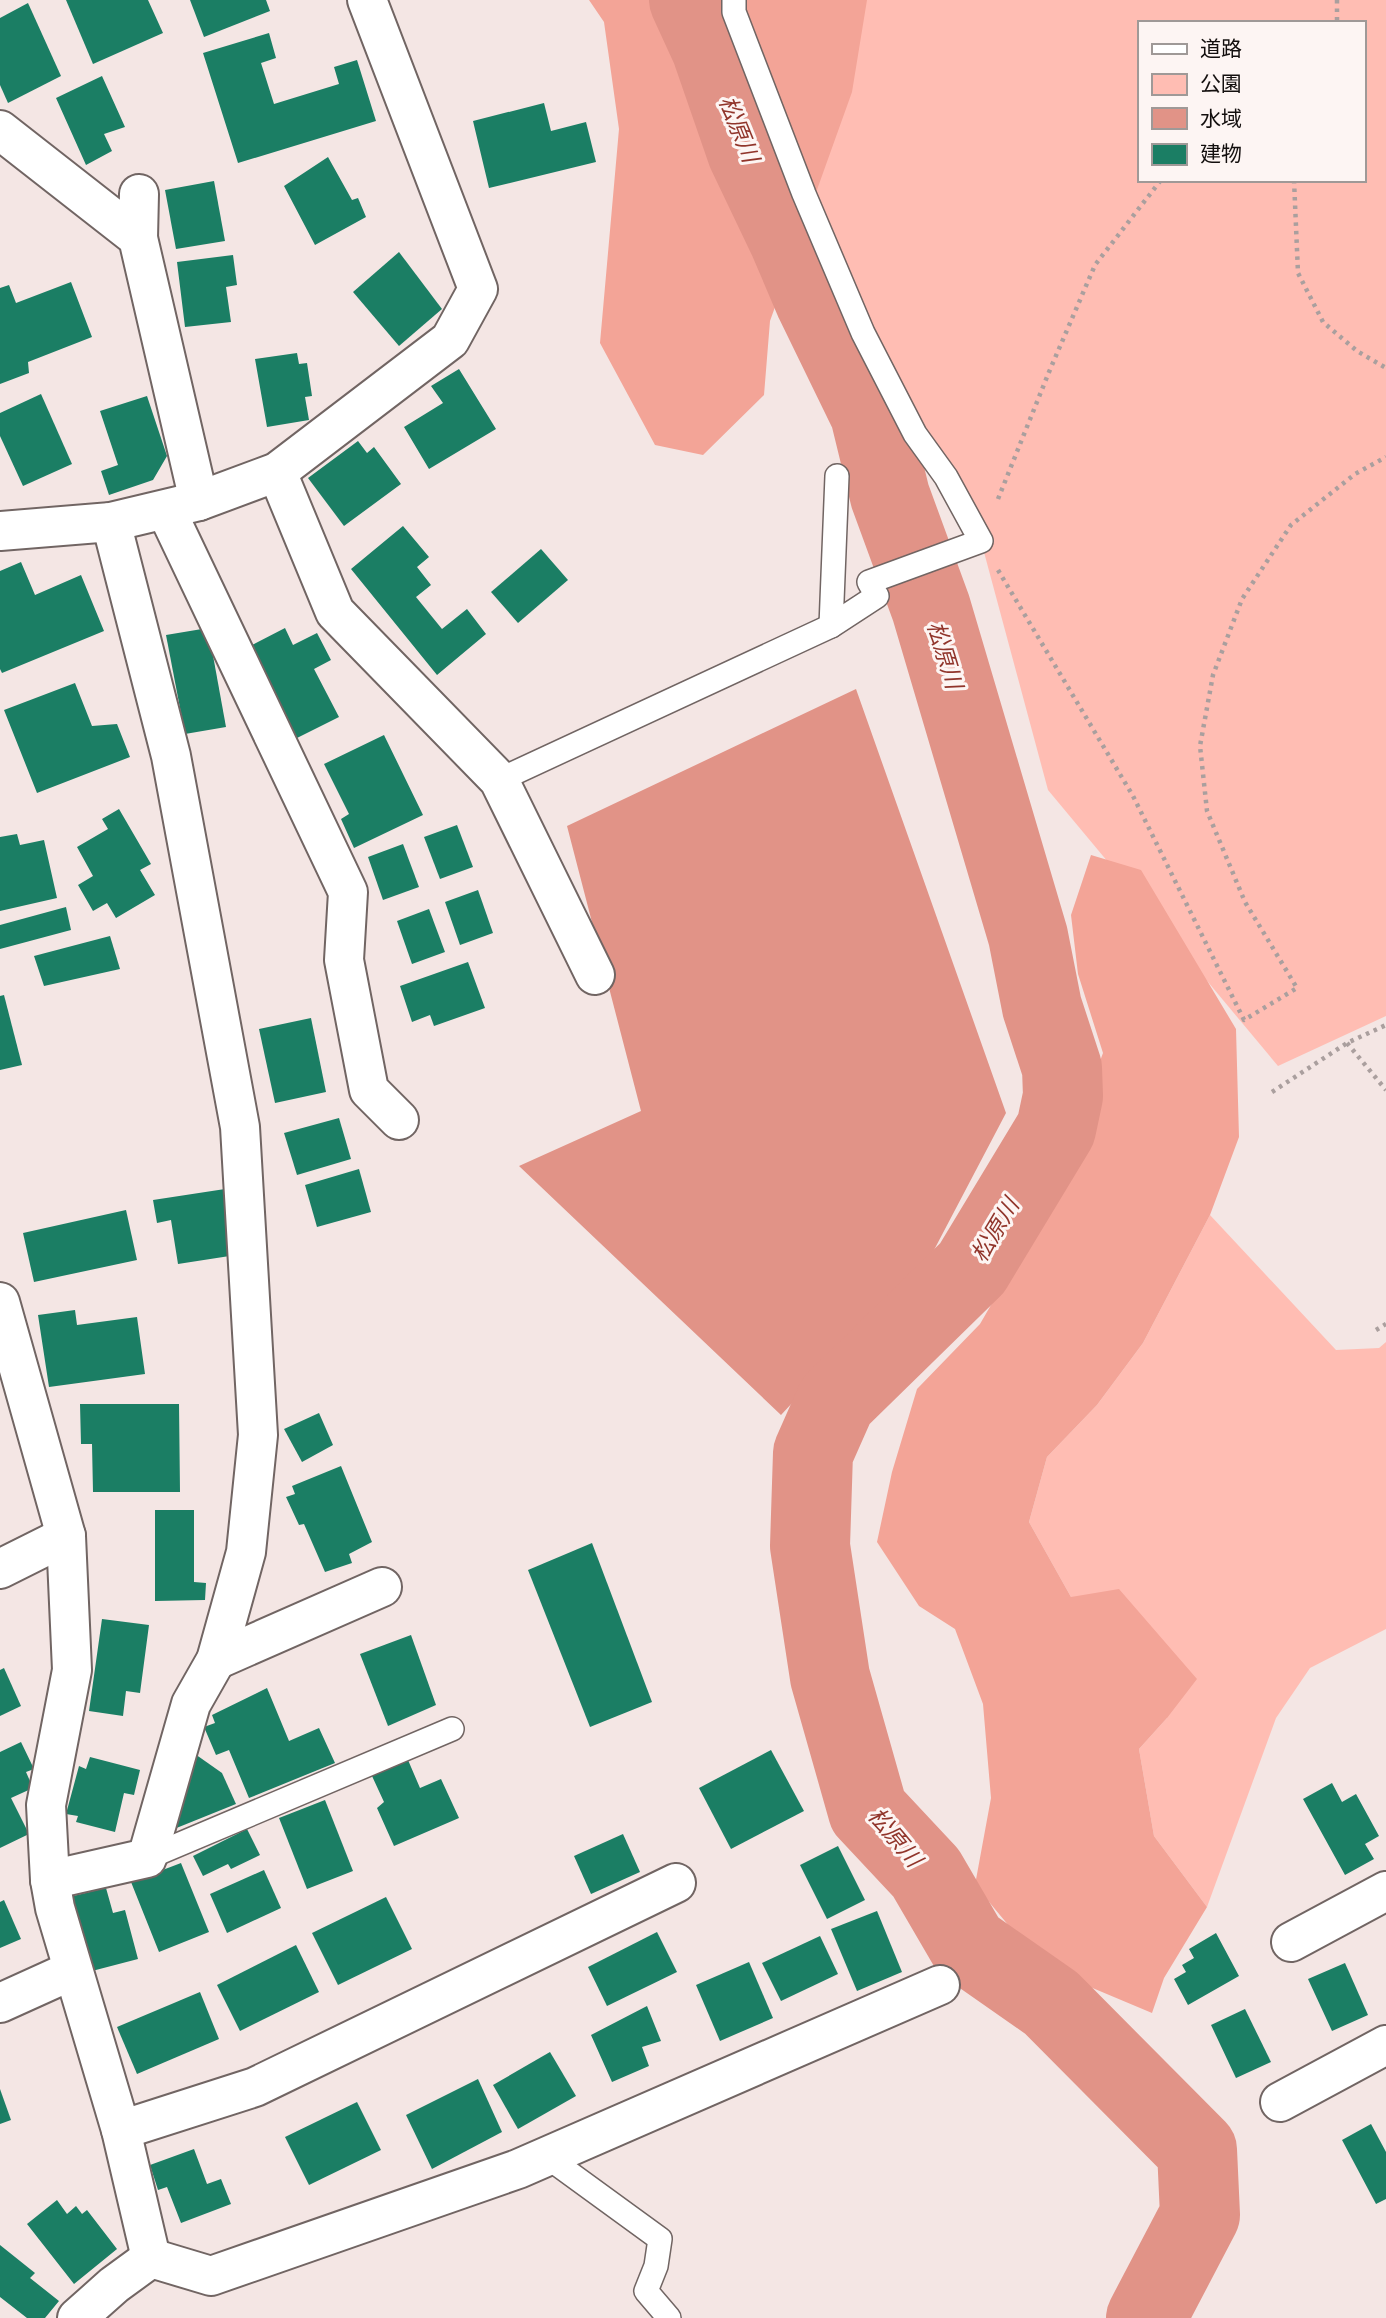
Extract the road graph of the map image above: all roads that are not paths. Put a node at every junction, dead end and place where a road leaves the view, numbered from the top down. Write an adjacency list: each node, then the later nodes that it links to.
1 (367, 0): 6 (street)
2 (734, 0): 11 (lane)
3 (0, 130): 5 (street)
4 (139, 194): 5 (street)
5 (138, 238): 8 (street)
6 (277, 472): 8 (street); 12 (street)
7 (837, 476): 11 (lane)
8 (183, 506): 9 (street); 14 (street)
9 (111, 522): 10 (street); 19 (street)
10 (0, 531)
11 (831, 626): 12 (lane)
12 (499, 779): 13 (street)
13 (596, 975)
14 (398, 1120)
15 (0, 1302): 16 (street)
16 (66, 1536): 17 (street); 22 (street)
17 (0, 1569)
18 (382, 1587): 19 (street)
19 (216, 1660): 21 (street)
20 (452, 1729): 21 (lane)
21 (147, 1858): 22 (street)
22 (50, 1880): 26 (street)
23 (676, 1883): 31 (street)
24 (1386, 1891): 25 (street)
25 (1291, 1942)
26 (73, 1970): 28 (street); 31 (street)
27 (940, 1985): 32 (street)
28 (0, 2003)
29 (1386, 2045): 30 (street)
30 (1280, 2102)
31 (121, 2130): 33 (street)
32 (546, 2156): 33 (street); 35 (lane)
33 (151, 2258): 34 (street)
34 (77, 2318)
35 (669, 2318)

